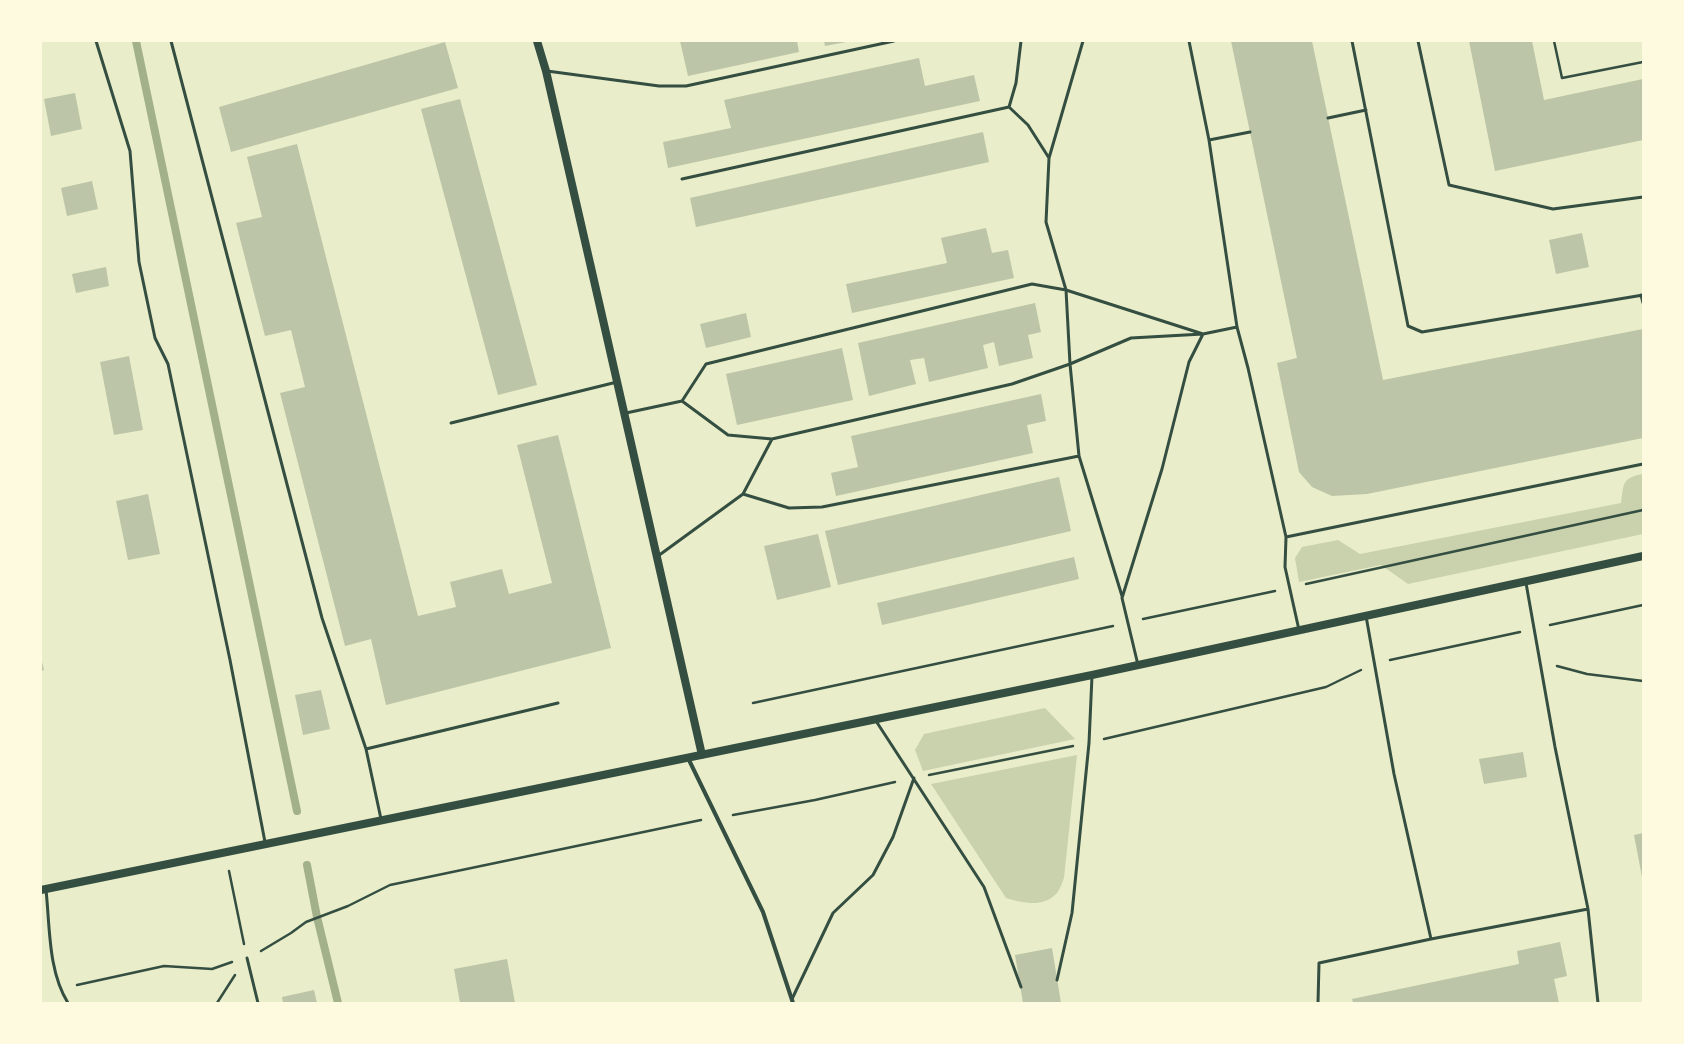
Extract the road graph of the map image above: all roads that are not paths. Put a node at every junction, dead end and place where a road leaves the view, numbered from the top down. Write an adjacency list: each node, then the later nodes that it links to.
1 (96, 41): 49 (lane)
2 (171, 41): 44 (lane)
3 (538, 41): 10 (main road)
4 (894, 41): 10 (lane)
5 (1021, 41): 11 (lane)
6 (1083, 41): 16 (lane)
7 (1190, 41): 15 (lane)
8 (1352, 41): 12 (lane)
9 (1418, 41): 18 (lane)
10 (546, 71): 25 (main road)
11 (1009, 107): 16 (lane); 17 (lane)
12 (1366, 110): 13 (lane); 20 (lane)
13 (1328, 118)
14 (1250, 132): 15 (lane)
15 (1209, 140): 22 (lane)
16 (1049, 158): 19 (lane)
17 (682, 179)
18 (1643, 197)
19 (1066, 290): 23 (lane); 24 (lane); 26 (lane)
20 (1642, 295): 21 (lane)
21 (1643, 303)
22 (1237, 328): 23 (lane); 33 (lane)
23 (1202, 334): 24 (lane); 37 (lane)
24 (1070, 364): 29 (lane); 30 (lane)
25 (617, 382): 27 (main road); 28 (lane)
26 (682, 401): 27 (lane); 29 (lane)
27 (624, 414): 34 (main road)
28 (451, 423)
29 (772, 439): 32 (lane)
30 (1079, 456): 32 (lane); 37 (lane)
31 (1643, 464): 33 (lane)
32 (743, 494): 34 (lane)
33 (1286, 537): 39 (lane)
34 (658, 556): 45 (main road)
35 (1643, 556): 36 (main road)
36 (1526, 581): 38 (main road); 51 (lane)
37 (1122, 598): 40 (lane)
38 (1366, 616): 39 (main road); 52 (lane)
39 (1299, 630): 40 (main road)
40 (1138, 665): 41 (main road)
41 (1092, 675): 43 (main road); 54 (lane)
42 (558, 703): 44 (lane)
43 (875, 720): 45 (main road); 47 (lane)
44 (366, 749): 48 (lane)
45 (702, 755): 46 (main road)
46 (688, 758): 48 (main road); 56 (street)
47 (914, 778): 55 (lane); 56 (lane)
48 (381, 821): 49 (main road)
49 (265, 844): 50 (main road)
50 (43, 889): 57 (lane)
51 (1588, 909): 52 (lane); 60 (lane)
52 (1431, 939): 59 (lane)
53 (247, 958): 58 (lane)
54 (1057, 980)
55 (1021, 987)
56 (793, 1001)
57 (68, 1003)
58 (258, 1003)
59 (1318, 1003)
60 (1598, 1003)

